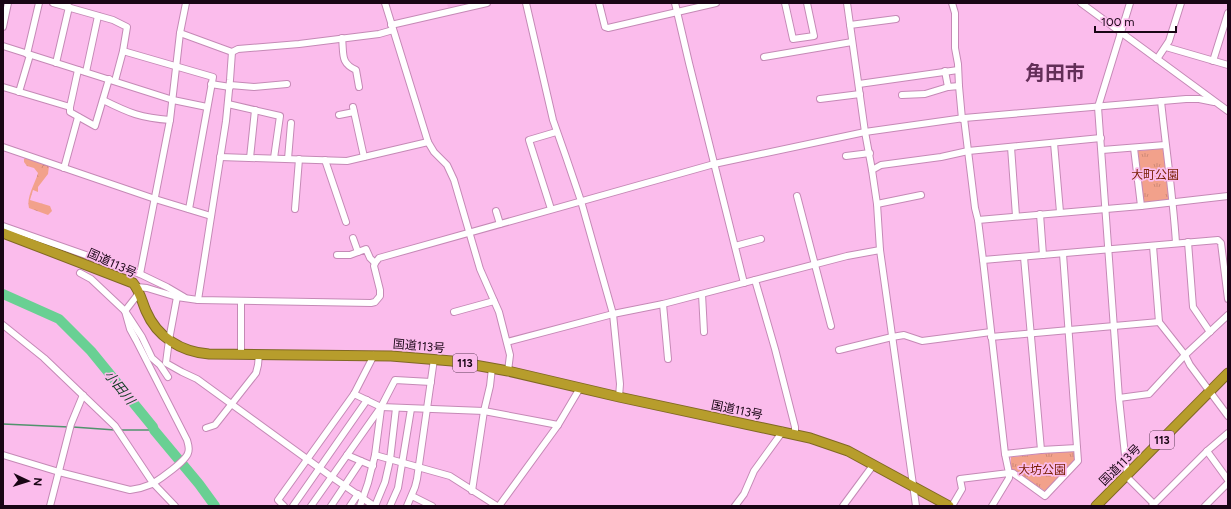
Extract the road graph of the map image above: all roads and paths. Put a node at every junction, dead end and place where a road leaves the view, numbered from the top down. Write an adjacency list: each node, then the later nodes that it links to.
1 (8, 3): 24 (street)
2 (39, 3): 34 (street)
3 (53, 3): 18 (street)
4 (186, 3): 26 (street)
5 (385, 3): 25 (street)
6 (488, 3): 25 (street)
7 (526, 3): 73 (street)
8 (599, 3): 19 (street)
9 (675, 3): 19 (street)
10 (716, 3): 19 (street)
11 (785, 3): 12 (street)
12 (807, 3)
13 (847, 3): 23 (street)
14 (952, 3): 42 (street)
15 (1080, 3): 27 (street)
16 (1130, 3): 27 (street)
17 (1181, 3): 31 (street)
18 (69, 7): 21 (street); 38 (street)
19 (677, 12): 93 (street)
20 (1228, 13): 37 (street)
21 (98, 16): 32 (street); 44 (street)
22 (896, 19): 23 (street)
23 (850, 25): 29 (street)
24 (3, 27)
25 (392, 27): 28 (street); 76 (street)
26 (180, 33): 33 (street); 40 (street)
27 (1121, 33): 36 (street); 65 (street)
28 (342, 38): 33 (street); 52 (street)
29 (852, 42): 35 (street); 48 (street)
30 (3, 46): 34 (street)
31 (1166, 47): 36 (street); 37 (street)
32 (123, 51): 40 (street); 45 (street)
33 (232, 52): 49 (street)
34 (28, 54): 38 (street); 54 (street)
35 (764, 57)
36 (1157, 59): 61 (street)
37 (1213, 61): 39 (street)
38 (56, 63): 41 (street)
39 (1228, 65)
40 (176, 67): 46 (street); 59 (street)
41 (78, 70): 44 (street); 63 (street)
42 (958, 70): 43 (street); 50 (street)
43 (945, 71): 48 (street); 53 (street)
44 (86, 72): 45 (street)
45 (112, 80): 58 (street); 59 (street)
46 (211, 84): 49 (street); 64 (street)
47 (287, 84): 49 (street)
48 (859, 84): 55 (street)
49 (230, 86): 62 (street)
50 (959, 86): 53 (street); 70 (street)
51 (3, 87): 54 (street)
52 (359, 87)
53 (948, 87): 56 (street)
54 (19, 92): 63 (street)
55 (860, 94): 57 (street); 74 (street)
56 (902, 95)
57 (820, 99)
58 (103, 100): 69 (street); 71 (street)
59 (173, 100): 64 (street); 71 (street)
60 (1161, 101): 61 (street); 65 (street); 78 (street)
61 (1214, 102): 67 (street)
62 (228, 104): 66 (street); 86 (street)
63 (70, 107): 69 (street)
64 (207, 107): 105 (street)
65 (1098, 107): 70 (street); 75 (street)
66 (255, 110): 88 (street); 89 (street)
67 (1228, 111)
68 (339, 115): 87 (street)
69 (78, 117): 94 (street)
70 (963, 119): 74 (street); 83 (street)
71 (170, 120): 99 (street)
72 (291, 123): 90 (street)
73 (556, 132): 100 (street); 107 (street)
74 (865, 132): 84 (street); 93 (street)
75 (1101, 138): 77 (street); 82 (street)
76 (428, 142): 87 (street); 117 (street)
77 (1054, 143): 80 (street); 109 (street)
78 (1165, 145): 81 (street); 101 (street)
79 (3, 147): 94 (street)
80 (1011, 147): 83 (street); 112 (street)
81 (1134, 148): 82 (street); 103 (street)
82 (1102, 150): 104 (street)
83 (968, 151): 95 (street); 113 (street)
84 (870, 153): 85 (street); 95 (street)
85 (846, 156)
86 (220, 157): 88 (street); 111 (street)
87 (364, 157): 92 (street)
88 (250, 158): 89 (street)
89 (274, 158): 90 (street)
90 (288, 159): 91 (street)
91 (299, 159): 92 (street); 106 (street)
92 (325, 160): 114 (street)
93 (714, 164): 100 (street); 123 (street)
94 (64, 168): 99 (street)
95 (872, 170): 102 (street)
96 (921, 195): 102 (street)
97 (797, 196): 134 (street)
98 (1228, 196): 101 (street)
99 (155, 199): 105 (street); 136 (street)
100 (581, 201): 107 (street); 150 (street)
101 (1173, 201): 103 (street); 122 (street)
102 (877, 204): 125 (street)
103 (1141, 206): 104 (street)
104 (1106, 208): 109 (street); 126 (street)
105 (189, 209): 111 (street)
106 (295, 209)
107 (551, 210): 115 (street)
108 (496, 211): 115 (street)
109 (1060, 212): 110 (street)
110 (1040, 214): 112 (street); 130 (street)
111 (211, 216): 144 (street)
112 (1016, 216): 113 (street)
113 (978, 220): 132 (street)
114 (346, 222)
115 (500, 224): 117 (street)
116 (3, 226): 136 (street)
117 (470, 232): 133 (street); 146 (street)
118 (3, 233): 139 (highway, 国道113号)
119 (353, 238): 127 (street)
120 (761, 239): 123 (street)
121 (1188, 242): 122 (street); 143 (street); 158 (street)
122 (1176, 243): 124 (street)
123 (735, 246): 138 (street)
124 (1153, 246): 126 (street); 152 (street)
125 (880, 250): 134 (street); 161 (street)
126 (1108, 250): 128 (street); 155 (street)
127 (358, 252): 129 (street); 133 (street)
128 (1063, 254): 130 (street); 156 (street)
129 (337, 255)
130 (1043, 255): 131 (street)
131 (1024, 257): 132 (street); 159 (street)
132 (983, 260): 160 (street)
133 (374, 263): 145 (street)
134 (815, 265): 137 (street); 154 (street)
135 (80, 273): 148 (street)
136 (140, 274): 142 (street)
137 (755, 280): 138 (street); 194 (street)
138 (744, 283): 140 (street)
139 (138, 290): 141 (street); 148 (street); 162 (highway, 国道113号 / 113)
140 (702, 294): 147 (street); 157 (street)
141 (177, 297): 142 (street); 162 (street)
142 (185, 298): 144 (street)
143 (1228, 299)
144 (198, 300): 145 (street)
145 (241, 301): 165 (street)
146 (494, 301): 149 (street); 163 (street)
147 (663, 304): 150 (street); 170 (street)
148 (124, 311): 174 (street); 215 (street)
149 (454, 312)
150 (613, 314): 163 (street); 180 (street)
151 (1228, 315): 158 (street)
152 (1159, 322): 155 (street); 168 (street)
153 (3, 325): 179 (street)
154 (831, 326)
155 (1114, 326): 156 (street); 181 (street)
156 (1069, 330): 159 (street); 195 (street)
157 (704, 332)
158 (1210, 332): 168 (street)
159 (1030, 333): 160 (street); 196 (street)
160 (991, 335): 161 (street); 198 (street)
161 (892, 337): 164 (street); 217 (street)
162 (168, 340): 165 (highway, 国道113号 / 113); 183 (street)
163 (507, 342): 172 (street)
164 (839, 350)
165 (241, 354): 166 (highway, 国道113号 / 113)
166 (259, 354): 167 (highway, 国道113号 / 113); 183 (street)
167 (374, 355): 169 (highway, 国道113号 / 113); 178 (street)
168 (1186, 355): 177 (street); 181 (street)
169 (434, 359): 171 (highway, 国道113号 / 113); 175 (street)
170 (668, 359)
171 (492, 368): 172 (highway, 国道113号 / 113); 188 (street)
172 (508, 371): 176 (highway, 国道113号 / 113)
173 (1228, 373): 177 (highway, 国道113号 / 113)
174 (168, 377)
175 (431, 382): 184 (street); 187 (street)
176 (580, 388): 180 (highway, 国道113号 / 113); 190 (street)
177 (1210, 391): 189 (street); 212 (highway, 国道113号 / 113)
178 (354, 394): 182 (street); 202 (street)
179 (83, 395): 210 (street); 215 (street)
180 (619, 397): 192 (highway, 国道113号 / 113)
181 (1119, 398): 212 (street)
182 (367, 400): 184 (street); 208 (street)
183 (232, 404): 191 (street); 202 (street)
184 (381, 407): 185 (street); 200 (street); 201 (street)
185 (396, 408): 186 (street); 203 (street)
186 (411, 409): 187 (street); 205 (street)
187 (427, 409): 188 (street); 209 (street)
188 (484, 411): 190 (street); 218 (street)
189 (1228, 416)
190 (558, 425): 234 (street)
191 (206, 428)
192 (782, 431): 194 (highway, 国道113号 / 113); 235 (street)
193 (1228, 433): 197 (street)
194 (795, 434): 206 (highway, 国道113号 / 113)
195 (1077, 448): 196 (street); 211 (street)
196 (1041, 450): 198 (street)
197 (1208, 451): 214 (street); 221 (street)
198 (1005, 454): 211 (street)
199 (3, 455): 210 (street)
200 (347, 455): 204 (street); 213 (street)
201 (375, 455): 203 (street); 207 (street)
202 (307, 459): 208 (street); 224 (street)
203 (390, 460): 205 (street); 230 (street)
204 (361, 461): 207 (street); 216 (street)
205 (403, 464): 209 (street); 231 (street)
206 (874, 464): 217 (highway, 国道113号 / 113); 236 (street)
207 (373, 466): 219 (street)
208 (319, 468): 213 (street); 225 (street)
209 (419, 468): 218 (street); 220 (street)
210 (59, 472): 215 (street); 222 (street)
211 (1009, 473): 239 (street); 240 (street)
212 (1127, 474): 221 (street); 241 (highway, 国道113号 / 113)
213 (332, 477): 216 (street); 226 (street)
214 (1228, 482): 242 (street)
215 (153, 483): 223 (street)
216 (345, 486): 219 (street); 227 (street)
217 (912, 486): 237 (street); 238 (highway, 国道113号 / 113)
218 (472, 491): 234 (street)
219 (360, 496): 228 (street); 229 (street); 230 (street)
220 (412, 496): 232 (street); 233 (street)
221 (1153, 505)
222 (50, 506)
223 (175, 506)
224 (284, 506)
225 (293, 506)
226 (312, 506)
227 (331, 506)
228 (350, 506)
229 (360, 506)
230 (375, 506)
231 (390, 506)
232 (406, 506)
233 (432, 506)
234 (498, 506)
235 (735, 506)
236 (843, 506)
237 (916, 506)
238 (949, 506)
239 (952, 506)
240 (992, 506)
241 (1096, 506)
242 (1205, 506)

